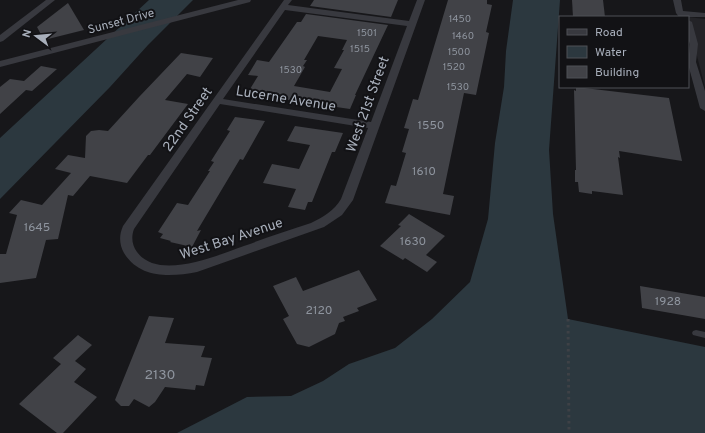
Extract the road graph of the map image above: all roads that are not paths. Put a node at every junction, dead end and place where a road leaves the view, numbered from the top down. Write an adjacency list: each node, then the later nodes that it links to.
1 (51, 0): 10 (street)
2 (247, 0): 13 (street, Sunset Drive)
3 (421, 0): 8 (street, West 21st Street)
4 (677, 0): 7 (street)
5 (286, 3): 8 (street); 14 (street, 22nd Street)
6 (705, 15): 7 (street)
7 (680, 16)
8 (412, 24): 16 (street, West 21st Street)
9 (689, 26): 12 (street)
10 (4, 33): 11 (street)
11 (0, 39)
12 (690, 59): 15 (street)
13 (0, 64)
14 (217, 101): 16 (street, Lucerne Avenue); 18 (street, 22nd Street)
15 (705, 108)
16 (374, 126): 17 (street, West 21st Street)
17 (335, 215): 18 (street, West Bay Avenue)
18 (134, 259)
19 (696, 333): 20 (lane)
20 (705, 335)

